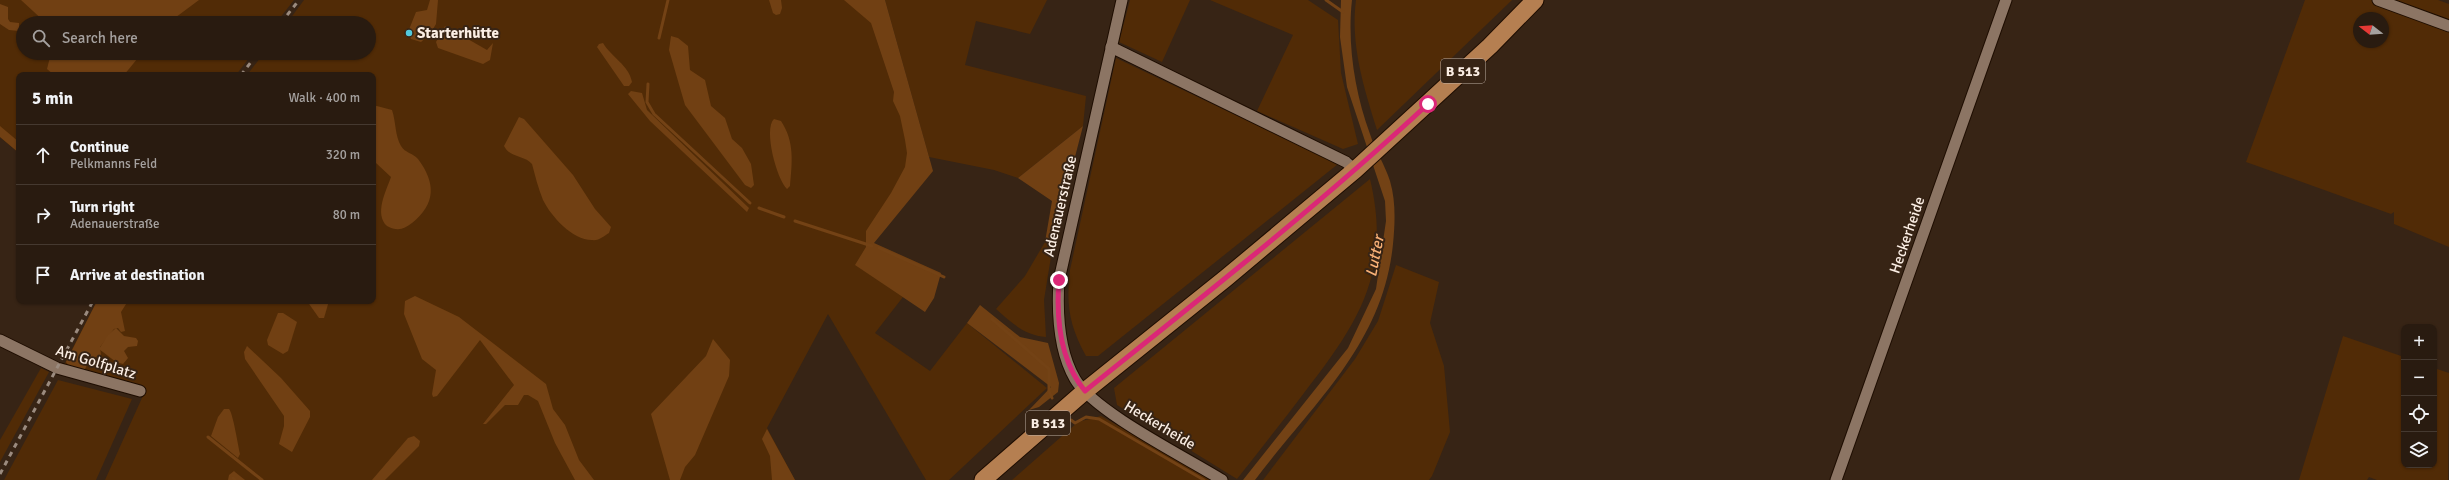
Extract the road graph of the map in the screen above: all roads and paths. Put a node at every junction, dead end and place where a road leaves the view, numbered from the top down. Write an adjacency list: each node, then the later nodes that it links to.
1 (1122, 0): 6 (street, Adenauerstraße)
2 (1536, 0): 7 (main road, B 513)
3 (2006, 0): 13 (street, Heckerheide)
4 (2378, 0): 5 (street)
5 (2449, 26)
6 (1111, 47): 7 (street); 10 (street, Adenauerstraße)
7 (1359, 167): 10 (main road, B 513)
8 (0, 340): 9 (street, Am Golfplatz)
9 (140, 391)
10 (1085, 391): 11 (main road, B 513); 12 (street, Heckerheide)
11 (984, 480)
12 (1222, 480)
13 (1836, 480)

